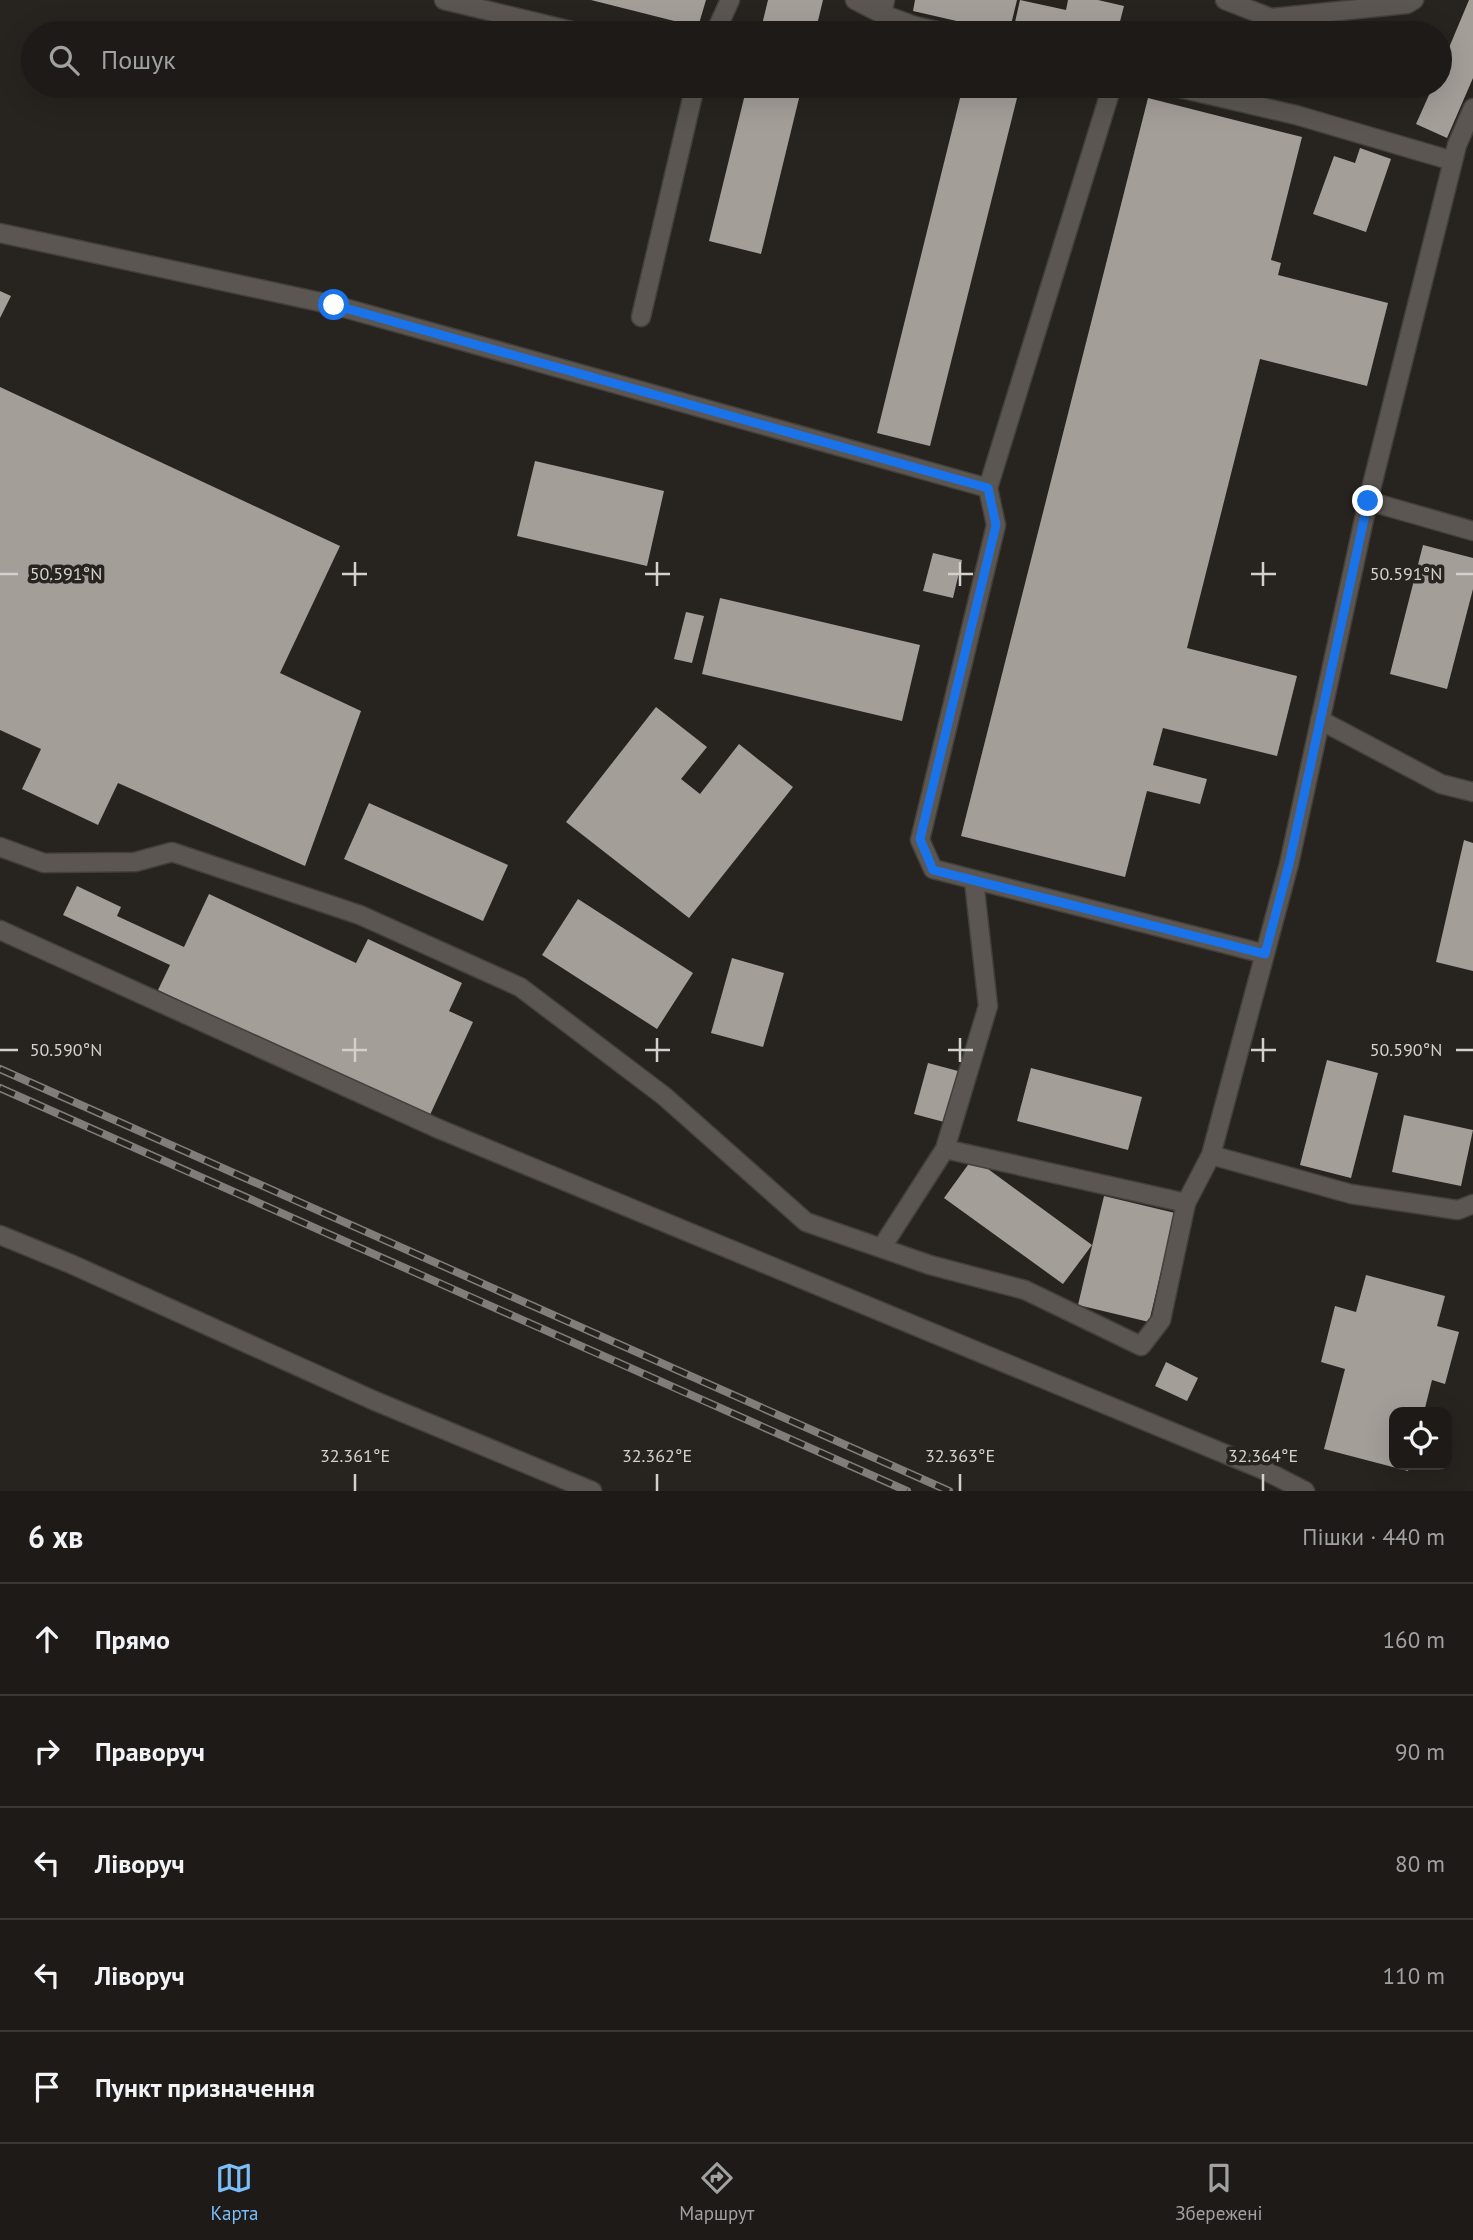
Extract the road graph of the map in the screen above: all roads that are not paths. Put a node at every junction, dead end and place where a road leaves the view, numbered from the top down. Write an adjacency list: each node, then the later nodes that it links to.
1 (444, 0): 7 (lane)
2 (730, 0): 8 (lane)
3 (855, 0): 6 (lane)
4 (1225, 0): 5 (lane)
5 (1414, 0)
6 (883, 7): 9 (lane)
7 (531, 21)
8 (720, 21)
9 (907, 21)
10 (692, 98): 16 (lane)
11 (1108, 98): 17 (lane)
12 (1223, 98): 14 (lane)
13 (1473, 108): 14 (lane)
14 (1453, 161): 18 (lane)
15 (0, 233): 17 (lane)
16 (641, 317)
17 (988, 488): 23 (lane)
18 (1368, 501): 19 (lane); 20 (lane)
19 (1473, 531)
20 (1320, 720): 21 (lane); 25 (lane)
21 (1473, 792)
22 (0, 847): 31 (lane)
23 (974, 881): 25 (lane); 26 (lane)
24 (0, 930): 33 (lane)
25 (1265, 954): 27 (lane)
26 (945, 1149): 28 (lane); 31 (lane)
27 (1212, 1155): 28 (lane); 29 (lane)
28 (1186, 1203): 31 (lane)
29 (1473, 1204)
30 (0, 1236): 32 (lane)
31 (882, 1247)
32 (592, 1491)
33 (1305, 1491)

